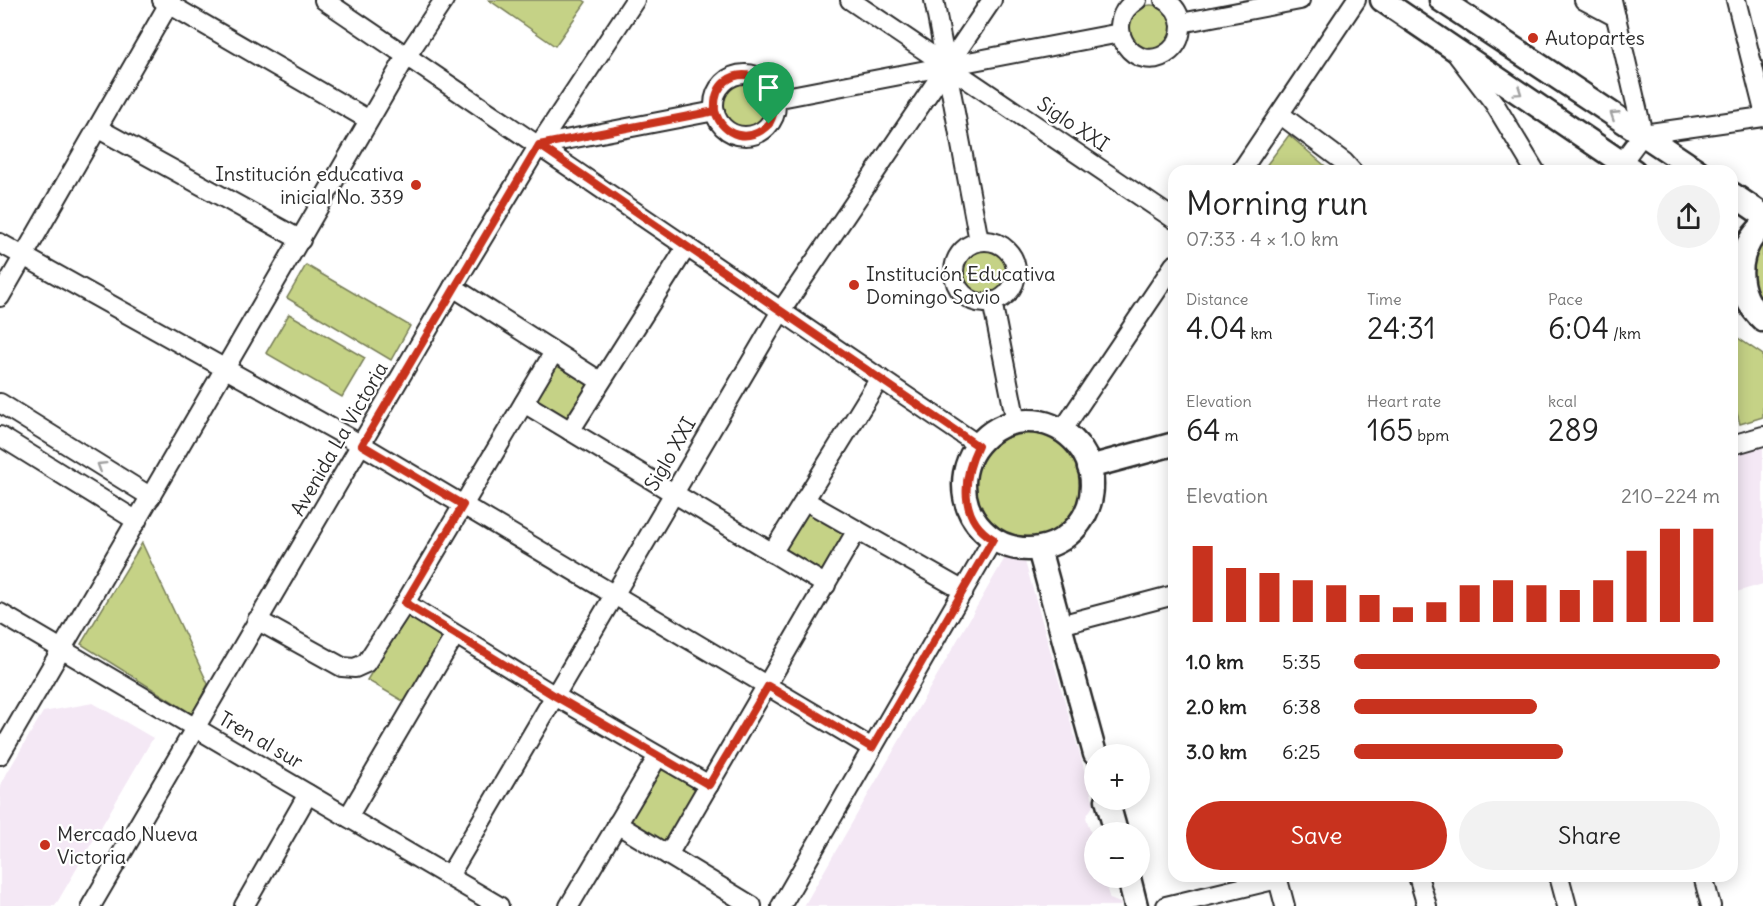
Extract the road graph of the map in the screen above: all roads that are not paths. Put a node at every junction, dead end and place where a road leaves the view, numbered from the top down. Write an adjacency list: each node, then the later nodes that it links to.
1 (324, 0): 20 (street)
2 (444, 0): 20 (street)
3 (635, 0): 30 (street, Avenida La Victoria)
4 (850, 0): 21 (street, Siglo XXI)
5 (934, 0): 21 (street)
6 (992, 0): 21 (street, Siglo XXI)
7 (1137, 0): 18 (street)
8 (1164, 0): 17 (street)
9 (1300, 0): 17 (street)
10 (1356, 0): 25 (street)
11 (1382, 0): 19 (street)
12 (1440, 0): 29 (street, one-way to 12)
13 (1584, 0): 16 (street)
14 (1736, 0): 23 (street)
15 (167, 1): 27 (street); 28 (street)
16 (1614, 8): 29 (street)
17 (1181, 23): 18 (street)
18 (1120, 33): 21 (street)
19 (1452, 47): 33 (street); 34 (street, one-way to 34)
20 (406, 57): 27 (street); 30 (street)
21 (946, 66): 22 (street); 38 (street, Siglo XXI); 42 (street); 52 (street, Siglo XXI)
22 (775, 99): 24 (street); 24 (street)
23 (1763, 107)
24 (715, 111): 30 (street)
25 (1281, 115): 31 (street); 32 (street)
26 (1763, 117): 29 (street)
27 (369, 120): 41 (street)
28 (99, 129): 41 (street); 46 (street)
29 (1643, 134): 35 (street); 36 (street)
30 (539, 145): 44 (street); 48 (street, Avenida La Victoria)
31 (1245, 165)
32 (1347, 165)
33 (1531, 165)
34 (1625, 165)
35 (1629, 165)
36 (1689, 165)
37 (1738, 198): 39 (street)
38 (1168, 215)
39 (1763, 215)
40 (1763, 225): 45 (street)
41 (301, 240): 55 (street)
42 (979, 241): 51 (street); 51 (street)
43 (0, 243): 46 (street)
44 (687, 246): 52 (street); 57 (street)
45 (1738, 248)
46 (24, 256): 50 (street); 55 (street)
47 (1168, 274): 62 (street)
48 (453, 287): 54 (street); 66 (street, Avenida La Victoria)
49 (1738, 289): 53 (street)
50 (0, 297)
51 (993, 301): 60 (street)
52 (781, 311): 56 (street); 70 (street, Siglo XXI)
53 (1763, 320)
54 (554, 352): 57 (street); 59 (street)
55 (224, 369): 66 (street); 71 (street)
56 (880, 378): 67 (street); 72 (street)
57 (600, 381): 61 (street)
58 (0, 403): 71 (street, one-way to 58)
59 (524, 403): 61 (street); 73 (street)
60 (1016, 422): 62 (street); 67 (street)
61 (570, 431): 70 (street)
62 (1062, 431): 69 (street)
63 (0, 436): 74 (street)
64 (1763, 436): 65 (street)
65 (1738, 443)
66 (362, 445): 73 (street); 85 (street, Avenida La Victoria)
67 (978, 446): 76 (street)
68 (1168, 446): 69 (street)
69 (1089, 467): 77 (street)
70 (673, 493): 78 (street); 81 (street, Siglo XXI)
71 (151, 497): 74 (street)
72 (804, 500): 75 (street); 78 (street)
73 (463, 505): 81 (street); 83 (street)
74 (137, 521): 88 (street)
75 (858, 530): 79 (street); 80 (street)
76 (993, 539): 77 (street); 80 (street)
77 (1040, 549): 86 (street)
78 (772, 553): 79 (street)
79 (826, 585): 89 (street)
80 (964, 591): 93 (street)
81 (615, 595): 89 (street); 90 (street, Siglo XXI)
82 (1168, 597): 86 (street)
83 (405, 603): 85 (street); 87 (street)
84 (0, 613): 88 (street, Tren al sur)
85 (257, 620): 91 (street, Avenida La Victoria)
86 (1060, 625): 92 (street)
87 (455, 635): 90 (street); 98 (street)
88 (62, 649): 91 (street, Tren al sur); 94 (street)
89 (768, 686): 93 (street); 96 (street)
90 (555, 696): 95 (street); 101 (street, Siglo XXI)
91 (194, 727): 97 (street, Tren al sur); 108 (street, Avenida La Victoria)
92 (1092, 744)
93 (872, 748): 113 (street)
94 (0, 755)
95 (658, 756): 96 (street); 99 (street)
96 (709, 785): 100 (street)
97 (308, 794): 98 (street, Tren al sur); 109 (street)
98 (348, 817): 101 (street, Tren al sur)
99 (617, 824): 100 (street); 111 (street)
100 (668, 855): 112 (street)
101 (449, 876): 110 (street, Tren al sur)
102 (1258, 882): 115 (street)
103 (1278, 882): 116 (street)
104 (1420, 882): 117 (street)
105 (1561, 882): 118 (street)
106 (1704, 882): 119 (street)
107 (1132, 888): 114 (street)
108 (91, 906)
109 (244, 906)
110 (499, 906)
111 (569, 906)
112 (752, 906)
113 (781, 906)
114 (1137, 906)
115 (1166, 906)
116 (1285, 906)
117 (1427, 906)
118 (1567, 906)
119 (1711, 906)

